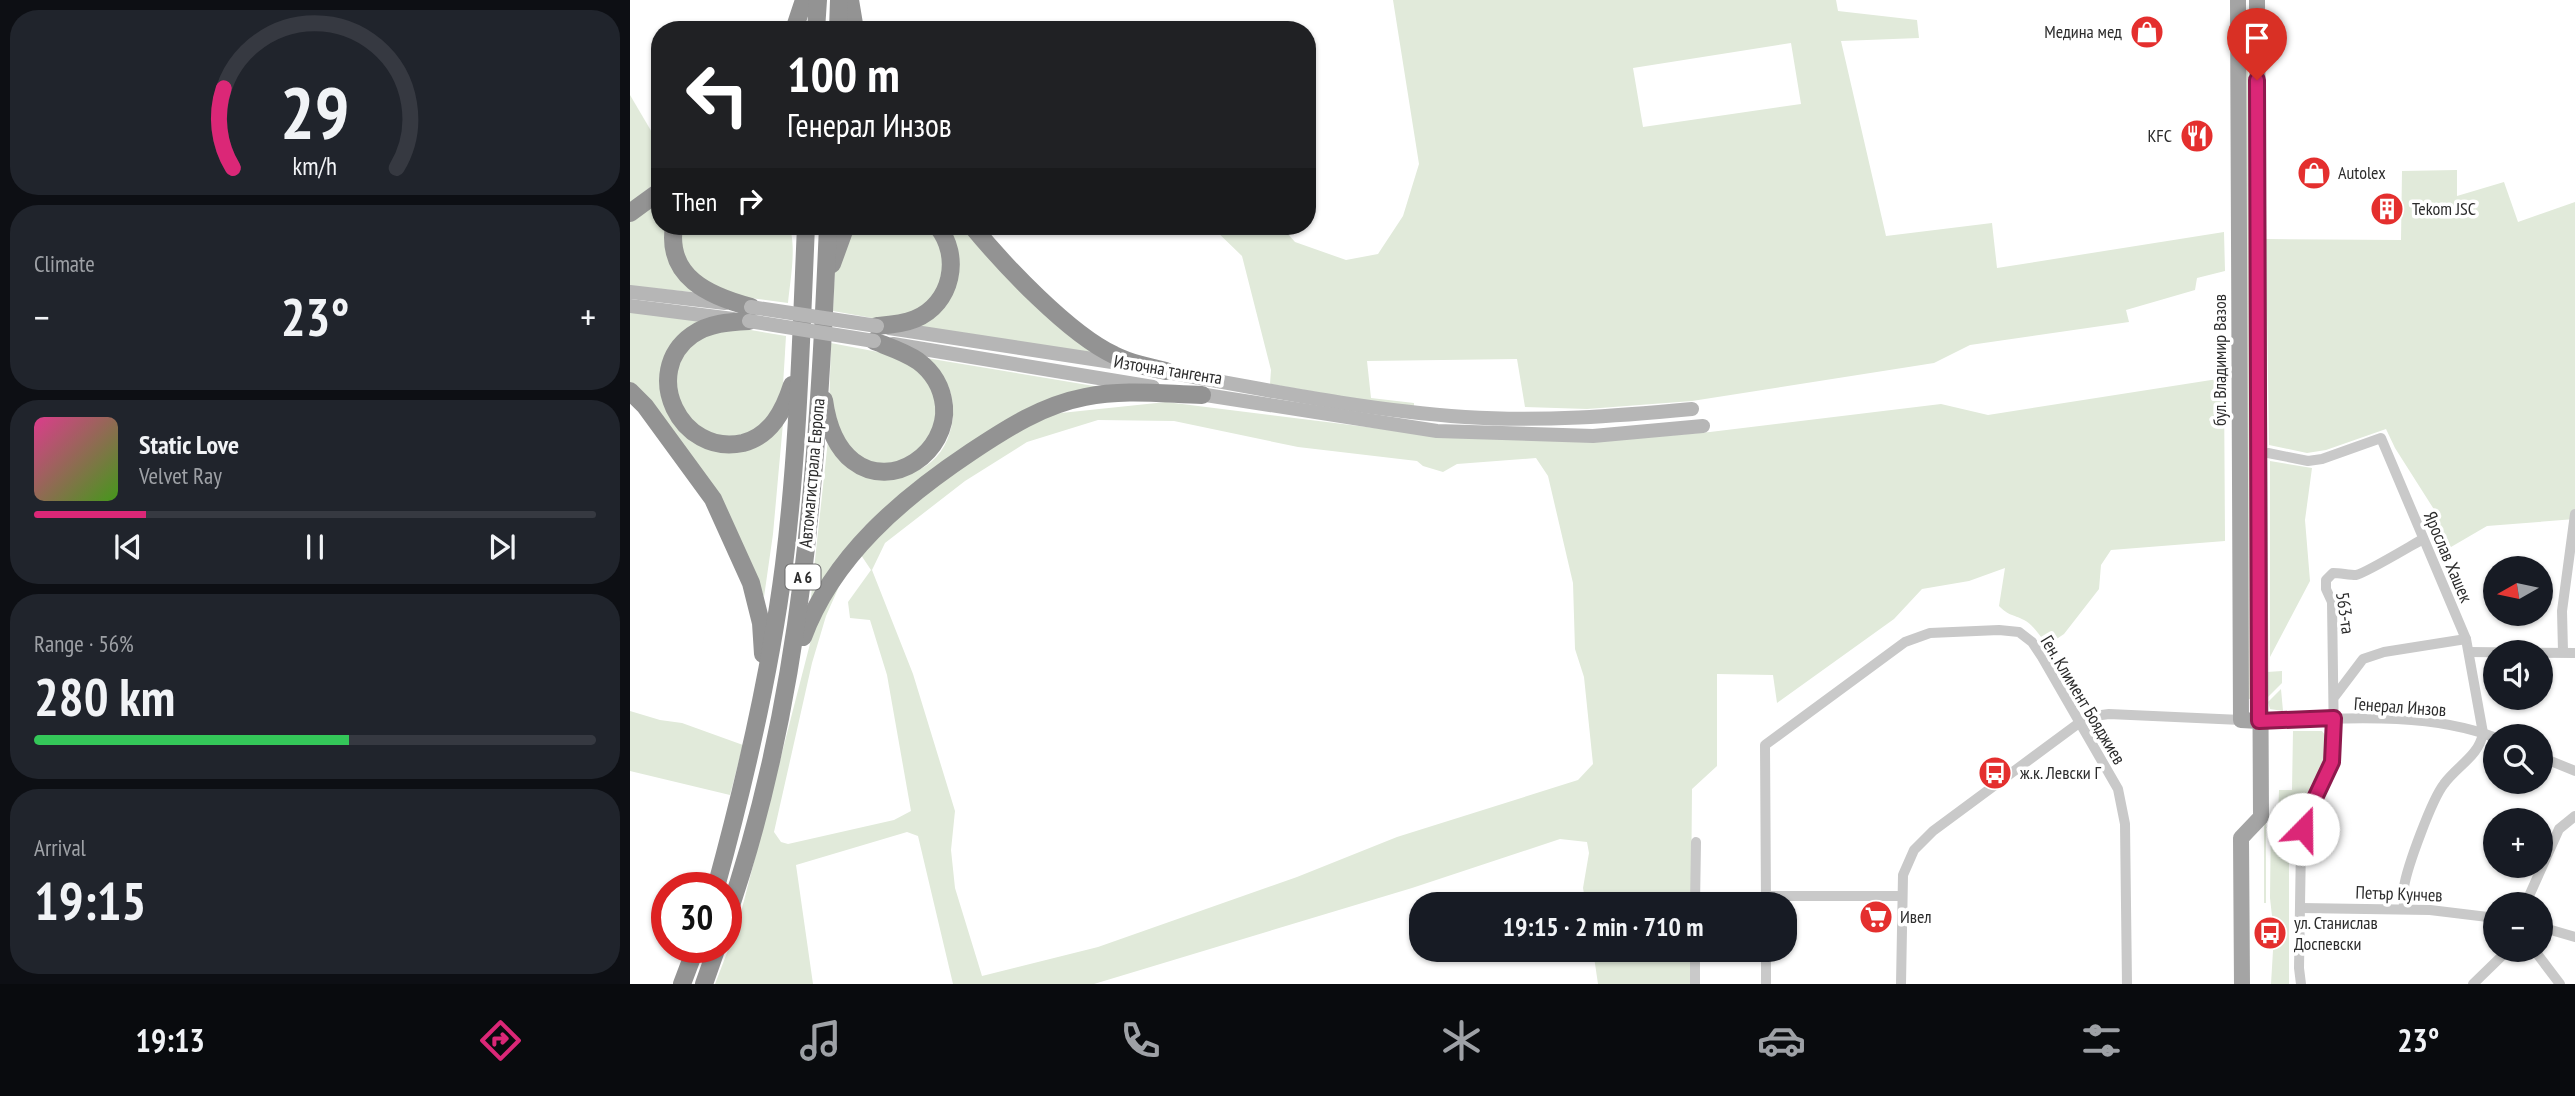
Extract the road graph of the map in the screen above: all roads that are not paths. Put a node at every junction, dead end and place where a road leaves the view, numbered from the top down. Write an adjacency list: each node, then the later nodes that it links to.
1 (804, 0): 7 (highway)
2 (818, 0): 8 (highway)
3 (839, 0): 9 (highway)
4 (850, 0): 10 (highway)
5 (2238, 0): 44 (main road, бул. Владимир Вазов)
6 (2257, 0): 45 (main road)
7 (797, 21)
8 (817, 21)
9 (838, 21)
10 (854, 21)
11 (651, 198): 12 (highway)
12 (630, 213)
13 (674, 235): 24 (highway)
14 (794, 235): 21 (highway)
15 (806, 235): 21 (highway, Автомагистрала Европа / A 6)
16 (828, 235): 22 (highway, Автомагистрала Европа / A 6)
17 (844, 235): 22 (highway)
18 (944, 235): 25 (highway)
19 (980, 235): 27 (highway)
20 (630, 292): 24 (street, Източна тангента)
21 (803, 295): 26 (highway, Автомагистрала Европа / A 6)
22 (824, 298): 28 (highway, Автомагистрала Европа / A 6)
23 (630, 306): 24 (street, Източна тангента)
24 (750, 314): 25 (street, Източна тангента, bridge); 26 (highway)
25 (875, 334): 27 (street, Източна тангента); 28 (highway); 30 (street, Източна тангента)
26 (800, 358): 41 (highway, Автомагистрала Европа / A 6)
27 (1166, 371): 31 (street, Източна тангента)
28 (821, 373): 42 (highway, Автомагистрала Европа / A 6)
29 (630, 391): 41 (highway)
30 (1202, 395): 32 (street, Източна тангента); 42 (highway)
31 (1692, 409)
32 (1703, 426)
33 (2268, 453): 35 (street, Ярослав Хашек)
34 (2575, 514): 37 (street)
35 (2423, 539): 36 (street, Ярослав Хашек); 40 (street, 563-та)
36 (2466, 639): 38 (street, Ярослав Хашек); 40 (street)
37 (2563, 651): 38 (street); 39 (street)
38 (2469, 652): 47 (street, Ярослав Хашек)
39 (2575, 653)
40 (2335, 696): 43 (street, 563-та)
41 (762, 698): 52 (highway, Автомагистрала Европа / A 6)
42 (784, 701): 53 (highway, Автомагистрала Европа / A 6)
43 (2334, 718): 45 (street, Генерал Инзов); 47 (street, Генерал Инзов); 59 (street, 563-та)
44 (2241, 720): 45 (main road); 46 (street)
45 (2259, 721): 76 (main road)
46 (2079, 723): 55 (street, Ген. Климент Бояджиев); 57 (street); 75 (street, Ген. Климент Бояджиев)
47 (2483, 733): 60 (street)
48 (2553, 762): 49 (street)
49 (2575, 771)
50 (2575, 816): 56 (street)
51 (1696, 842): 54 (street)
52 (720, 872)
53 (740, 872)
54 (1695, 892)
55 (1766, 892)
56 (2531, 892)
57 (1901, 896): 58 (street); 74 (street)
58 (1797, 899)
59 (2301, 908): 60 (street, Петър Кунчев); 77 (street, 563-та)
60 (2404, 909): 61 (street, Петър Кунчев)
61 (2483, 917)
62 (2553, 931): 63 (street)
63 (2575, 937)
64 (1695, 962): 72 (street)
65 (1766, 962): 73 (street)
66 (2496, 962): 78 (street)
67 (2542, 962): 79 (street)
68 (690, 963): 70 (highway)
69 (711, 963): 71 (highway)
70 (682, 984)
71 (704, 984)
72 (1695, 984)
73 (1766, 984)
74 (1901, 984)
75 (2127, 984)
76 (2242, 984)
77 (2301, 984)
78 (2473, 984)
79 (2560, 984)

